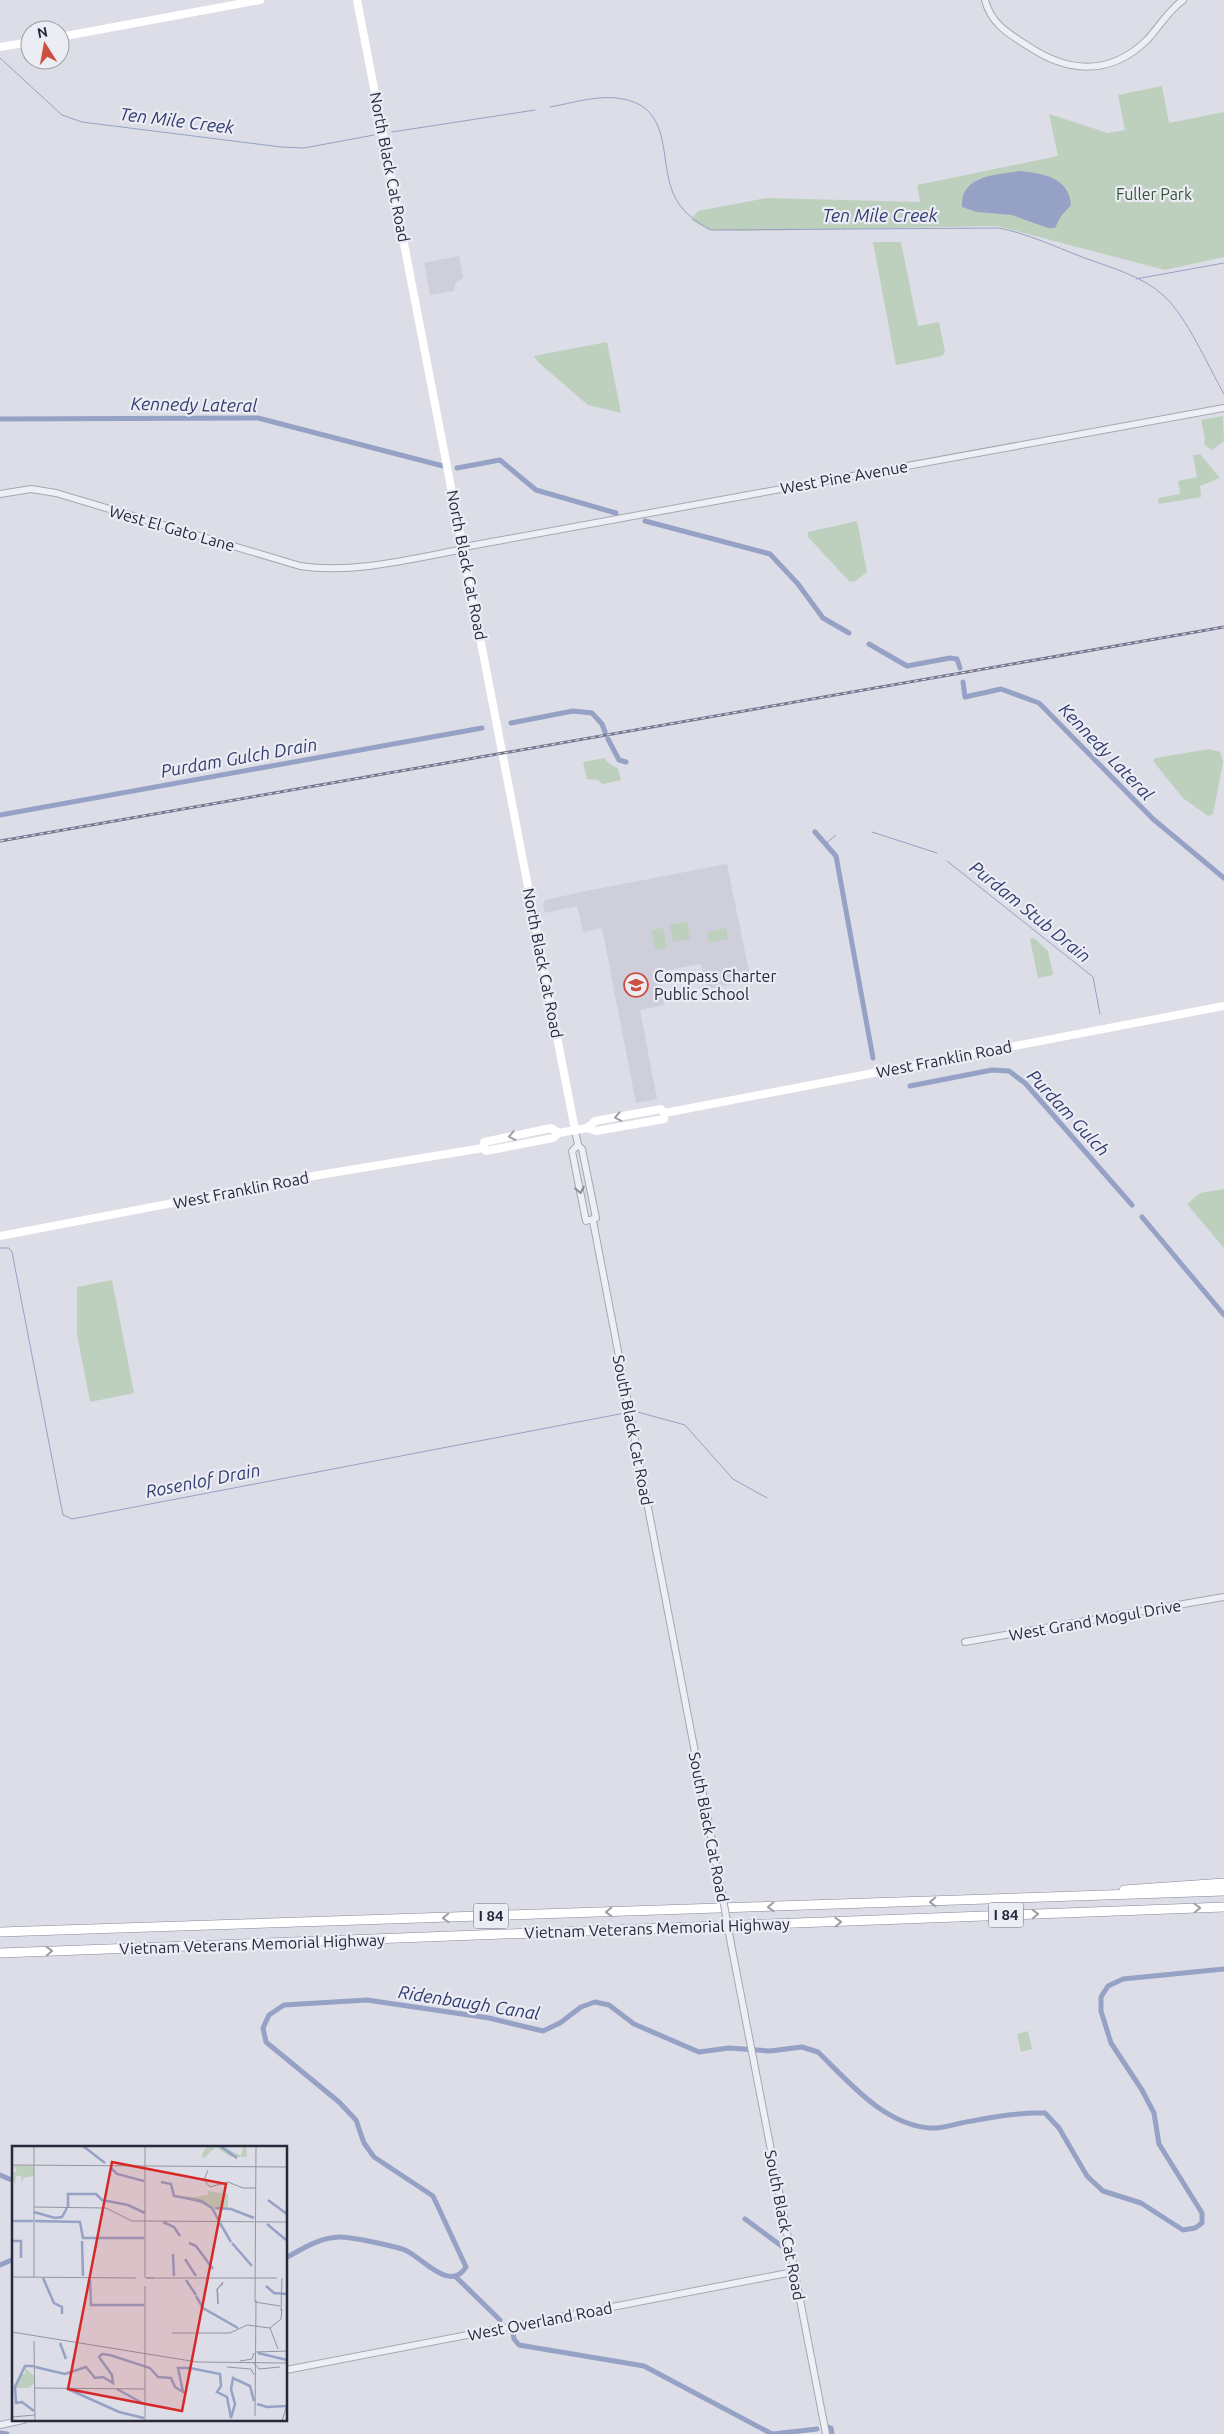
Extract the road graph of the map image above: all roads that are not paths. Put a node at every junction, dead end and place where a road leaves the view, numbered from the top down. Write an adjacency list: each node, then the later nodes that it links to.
1 (260, 0): 5 (main road)
2 (356, 0): 10 (main road, North Black Cat Road)
3 (985, 0): 4 (street)
4 (1183, 0)
5 (70, 34)
6 (20, 44): 7 (main road)
7 (1, 47)
8 (1224, 408): 10 (street, West Pine Avenue)
9 (0, 494): 11 (street, West El Gato Lane)
10 (464, 548): 11 (street, West Pine Avenue); 13 (main road, North Black Cat Road)
11 (345, 568)
12 (1224, 1006): 13 (main road, West Franklin Road)
13 (575, 1130): 14 (street, South Black Cat Road); 16 (main road, West Franklin Road)
14 (578, 1145): 15 (street, South Black Cat Road); 15 (street, South Black Cat Road, one-way to 15)
15 (593, 1221): 25 (street, South Black Cat Road, bridge)
16 (0, 1236)
17 (1224, 1598): 18 (street, West Grand Mogul Drive)
18 (965, 1642)
19 (1224, 1882): 21 (highway)
20 (1224, 1891): 21 (highway, Vietnam Veterans Memorial Highway / I 84)
21 (982, 1901): 23 (highway, Vietnam Veterans Memorial Highway / I 84, one-way to 23)
22 (1224, 1907): 24 (highway, Vietnam Veterans Memorial Highway / I 84, one-way to 22)
23 (0, 1932)
24 (0, 1953)
25 (793, 2272): 26 (street, West Overland Road); 29 (street, South Black Cat Road)
26 (288, 2370)
27 (14, 2422): 28 (street)
28 (0, 2425)
29 (826, 2434)

